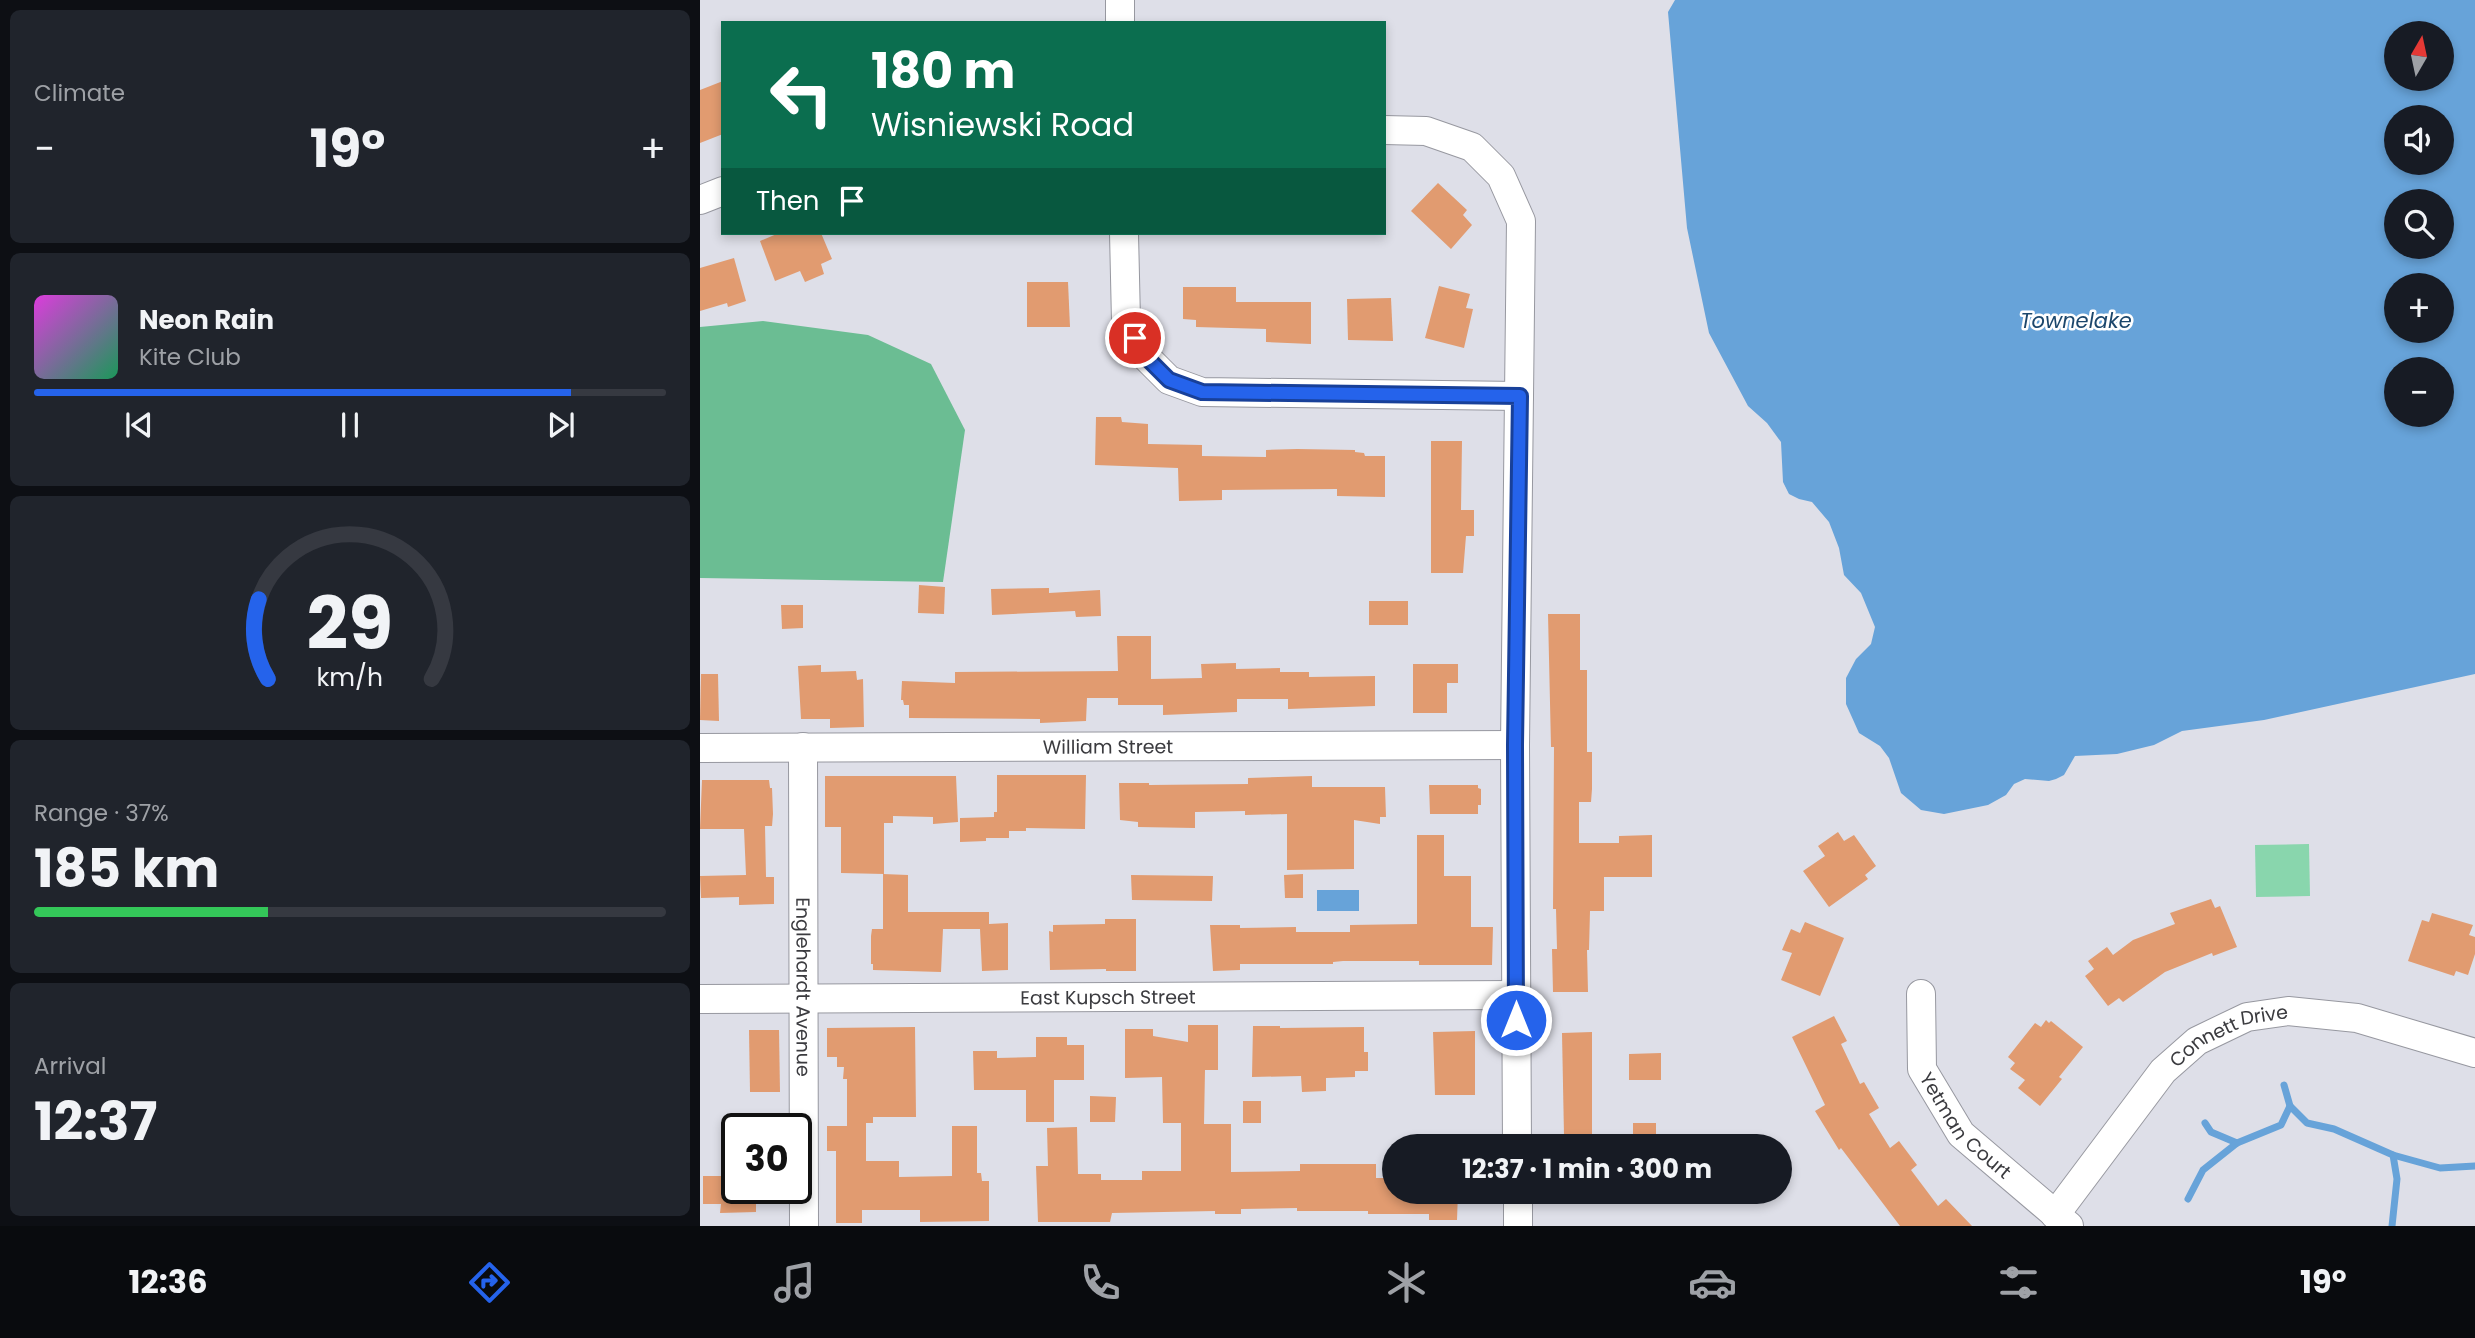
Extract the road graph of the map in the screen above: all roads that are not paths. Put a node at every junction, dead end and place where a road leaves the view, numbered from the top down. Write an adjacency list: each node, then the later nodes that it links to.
1 (1120, 0): 2 (street)
2 (1120, 21)
3 (1386, 130): 7 (street)
4 (721, 192): 5 (street)
5 (700, 200)
6 (1124, 235): 7 (street)
7 (1520, 396): 8 (street)
8 (1515, 745): 9 (street, William Street); 12 (street)
9 (803, 747): 10 (street, William Street); 13 (street, Englehardt Avenue)
10 (700, 748)
11 (1921, 994): 18 (street, Yetman Court)
12 (1516, 995): 13 (street, East Kupsch Street); 16 (street)
13 (804, 998): 14 (street, East Kupsch Street); 19 (street, Englehardt Avenue)
14 (700, 999)
15 (2475, 1054): 18 (street, Connett Drive)
16 (1517, 1134)
17 (1518, 1204): 20 (street)
18 (2062, 1220)
19 (804, 1226)
20 (1518, 1226)

